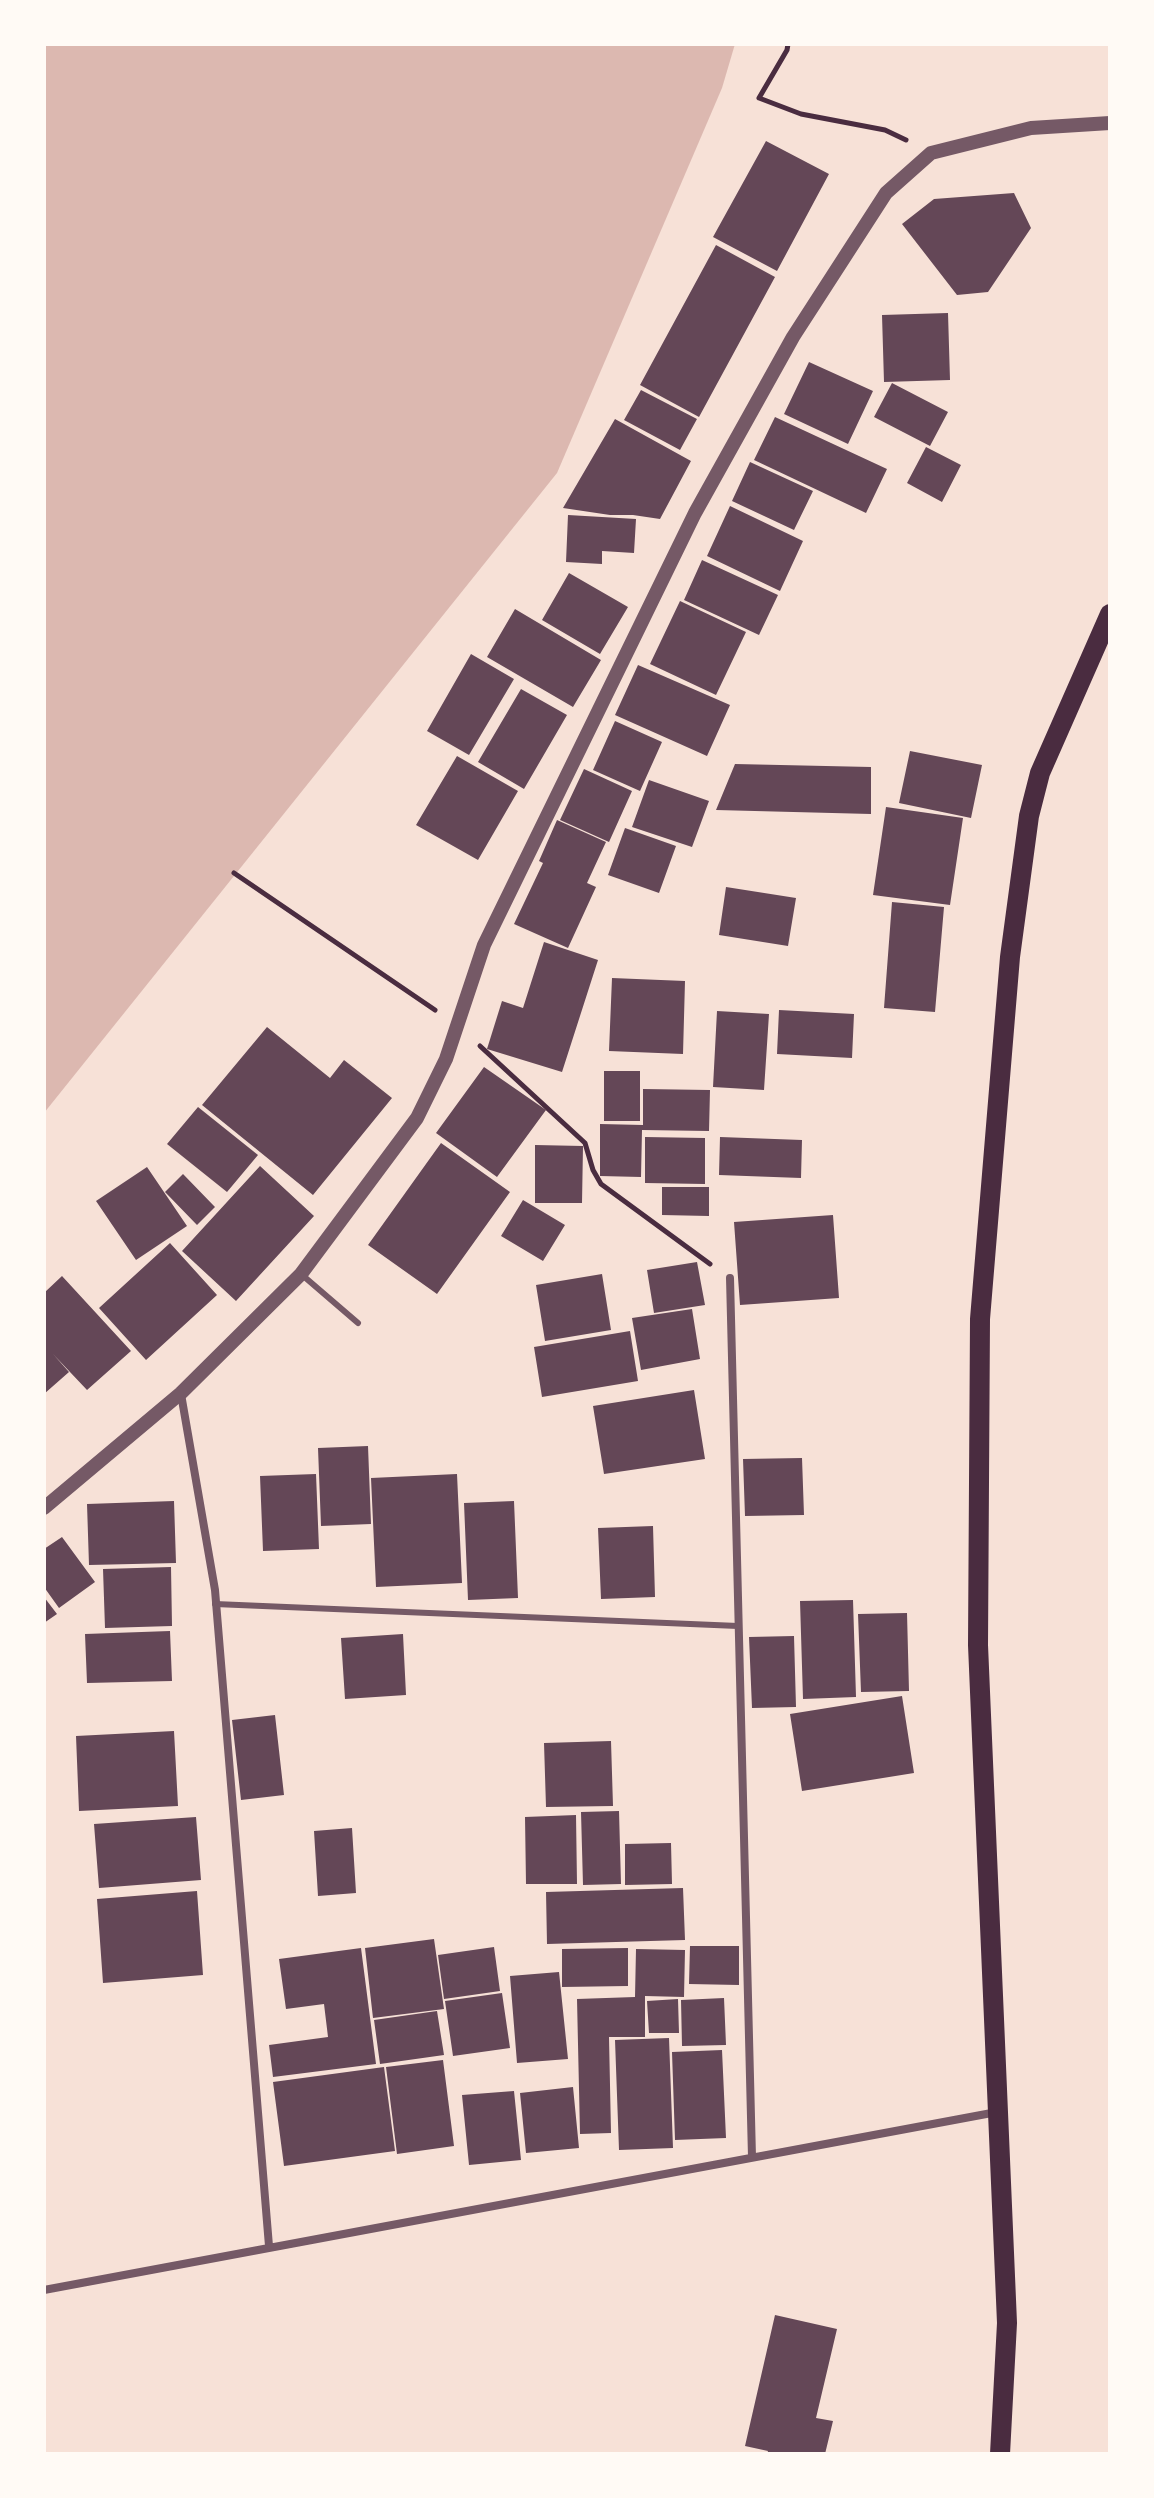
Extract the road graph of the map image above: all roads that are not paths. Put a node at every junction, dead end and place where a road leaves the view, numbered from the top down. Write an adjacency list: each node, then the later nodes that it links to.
1 (1110, 123): 3 (street)
2 (1110, 614): 10 (main road)
3 (301, 1274): 5 (lane); 6 (street)
4 (730, 1278): 9 (street)
5 (358, 1323)
6 (181, 1393): 7 (street); 8 (street)
7 (44, 1508)
8 (215, 1604): 9 (lane); 12 (street)
9 (738, 1626): 11 (street)
10 (998, 2112): 11 (street); 14 (main road)
11 (752, 2157): 12 (street)
12 (269, 2246): 13 (street)
13 (44, 2290)
14 (1000, 2454)

